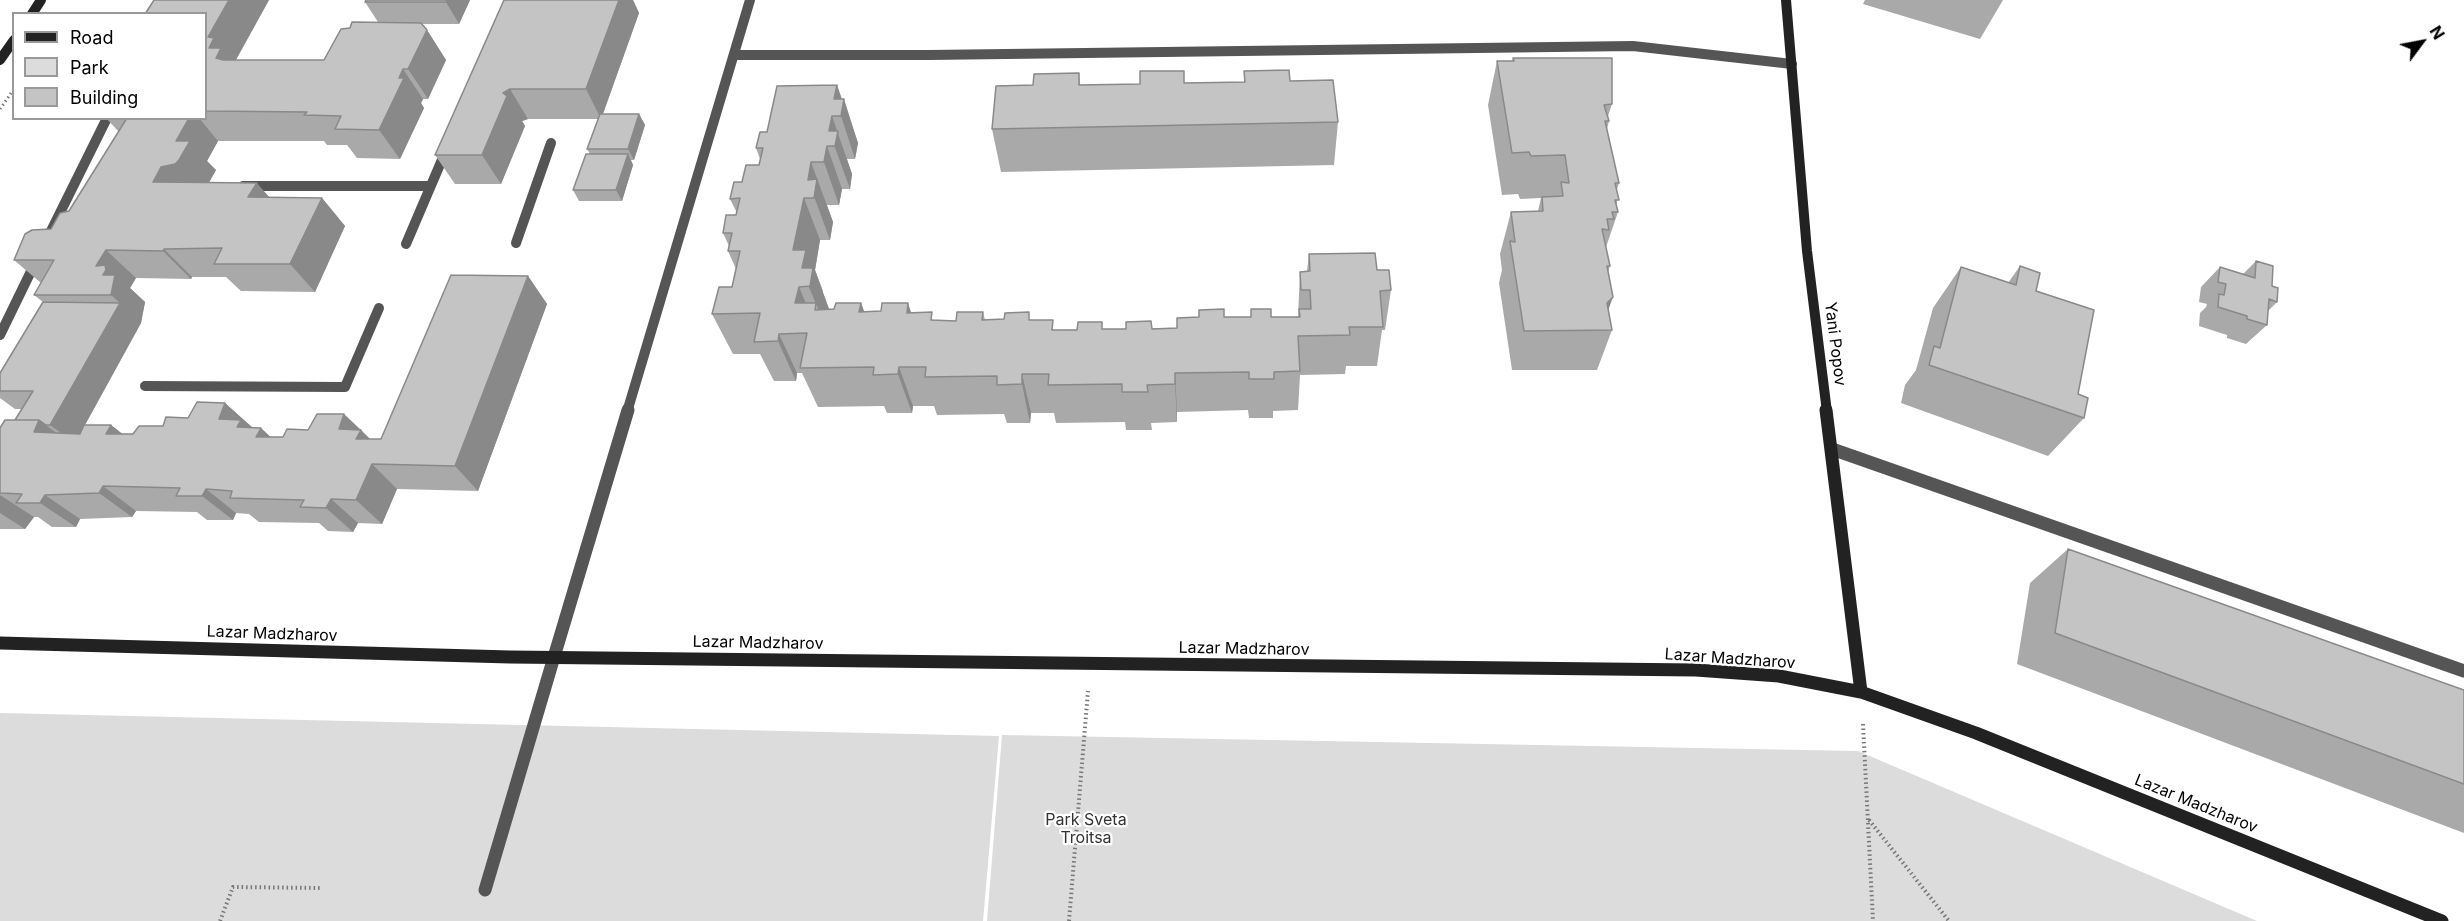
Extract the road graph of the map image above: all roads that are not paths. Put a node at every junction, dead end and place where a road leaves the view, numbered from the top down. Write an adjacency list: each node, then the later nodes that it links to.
1 (750, 0): 4 (street)
2 (1786, 0): 6 (main road, Yani Popov)
3 (12, 43): 5 (main road)
4 (734, 55): 6 (street); 19 (street)
5 (0, 60)
6 (1792, 64): 17 (main road, Yani Popov)
7 (106, 120): 15 (street)
8 (449, 142): 11 (street)
9 (551, 143): 12 (street)
10 (234, 186): 11 (street)
11 (430, 186): 13 (street)
12 (516, 243)
13 (406, 244)
14 (379, 308): 16 (street)
15 (0, 335)
16 (145, 386)
17 (1832, 449): 20 (street); 21 (main road, Yani Popov)
18 (0, 643): 19 (main road, Lazar Madzharov)
19 (554, 657): 21 (main road, Lazar Madzharov); 22 (street)
20 (2464, 671)
21 (1861, 692): 23 (main road, Lazar Madzharov)
22 (485, 890)
23 (2442, 921)

